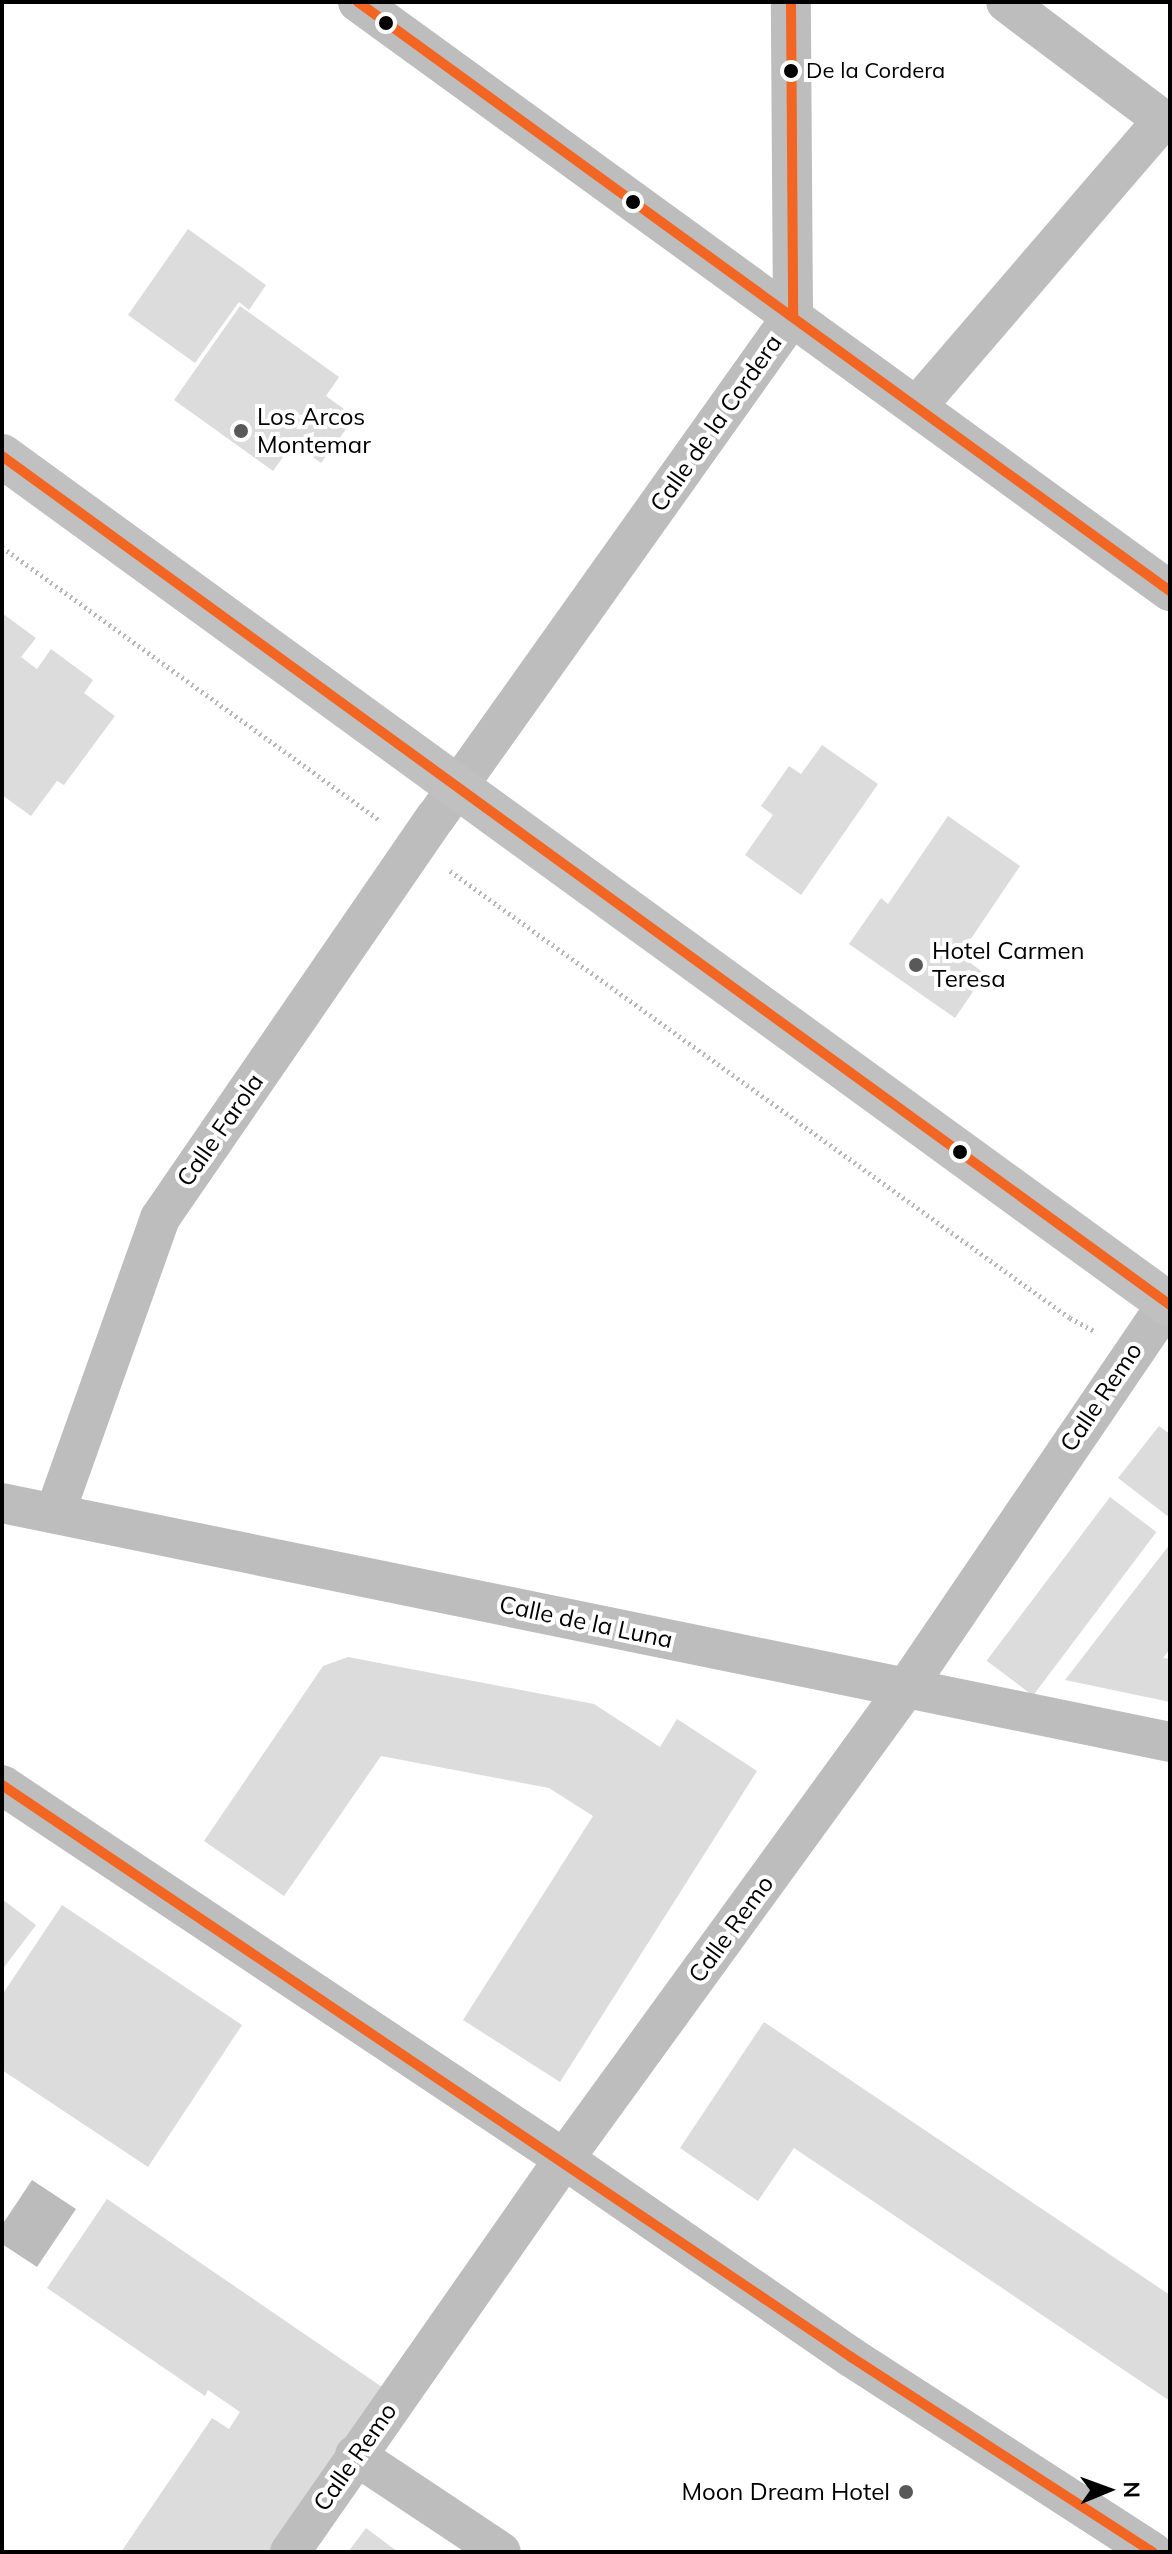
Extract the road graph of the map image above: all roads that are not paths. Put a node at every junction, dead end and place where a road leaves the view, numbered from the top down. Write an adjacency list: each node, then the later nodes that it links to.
1 (358, 2): 4 (street)
2 (791, 2): 4 (street, Calle de la Cordera)
3 (1006, 2): 5 (street)
4 (793, 315): 5 (street); 8 (street, Calle de la Cordera)
5 (917, 406): 7 (street)
6 (2, 456): 8 (main road)
7 (1170, 591)
8 (459, 786): 9 (main road); 11 (street, Calle Farola)
9 (1169, 1302): 12 (street, Calle Remo)
10 (2, 1503): 11 (street, Calle de la Luna)
11 (55, 1513): 12 (street, Calle de la Luna)
12 (906, 1688): 13 (street, Calle de la Luna); 15 (street, Calle Remo)
13 (1170, 1742)
14 (2, 1785): 15 (street)
15 (564, 2159): 16 (street, Calle Remo); 19 (street)
16 (355, 2455): 17 (street, Calle Remo); 18 (street)
17 (290, 2552)
18 (501, 2552)
19 (1152, 2552)

